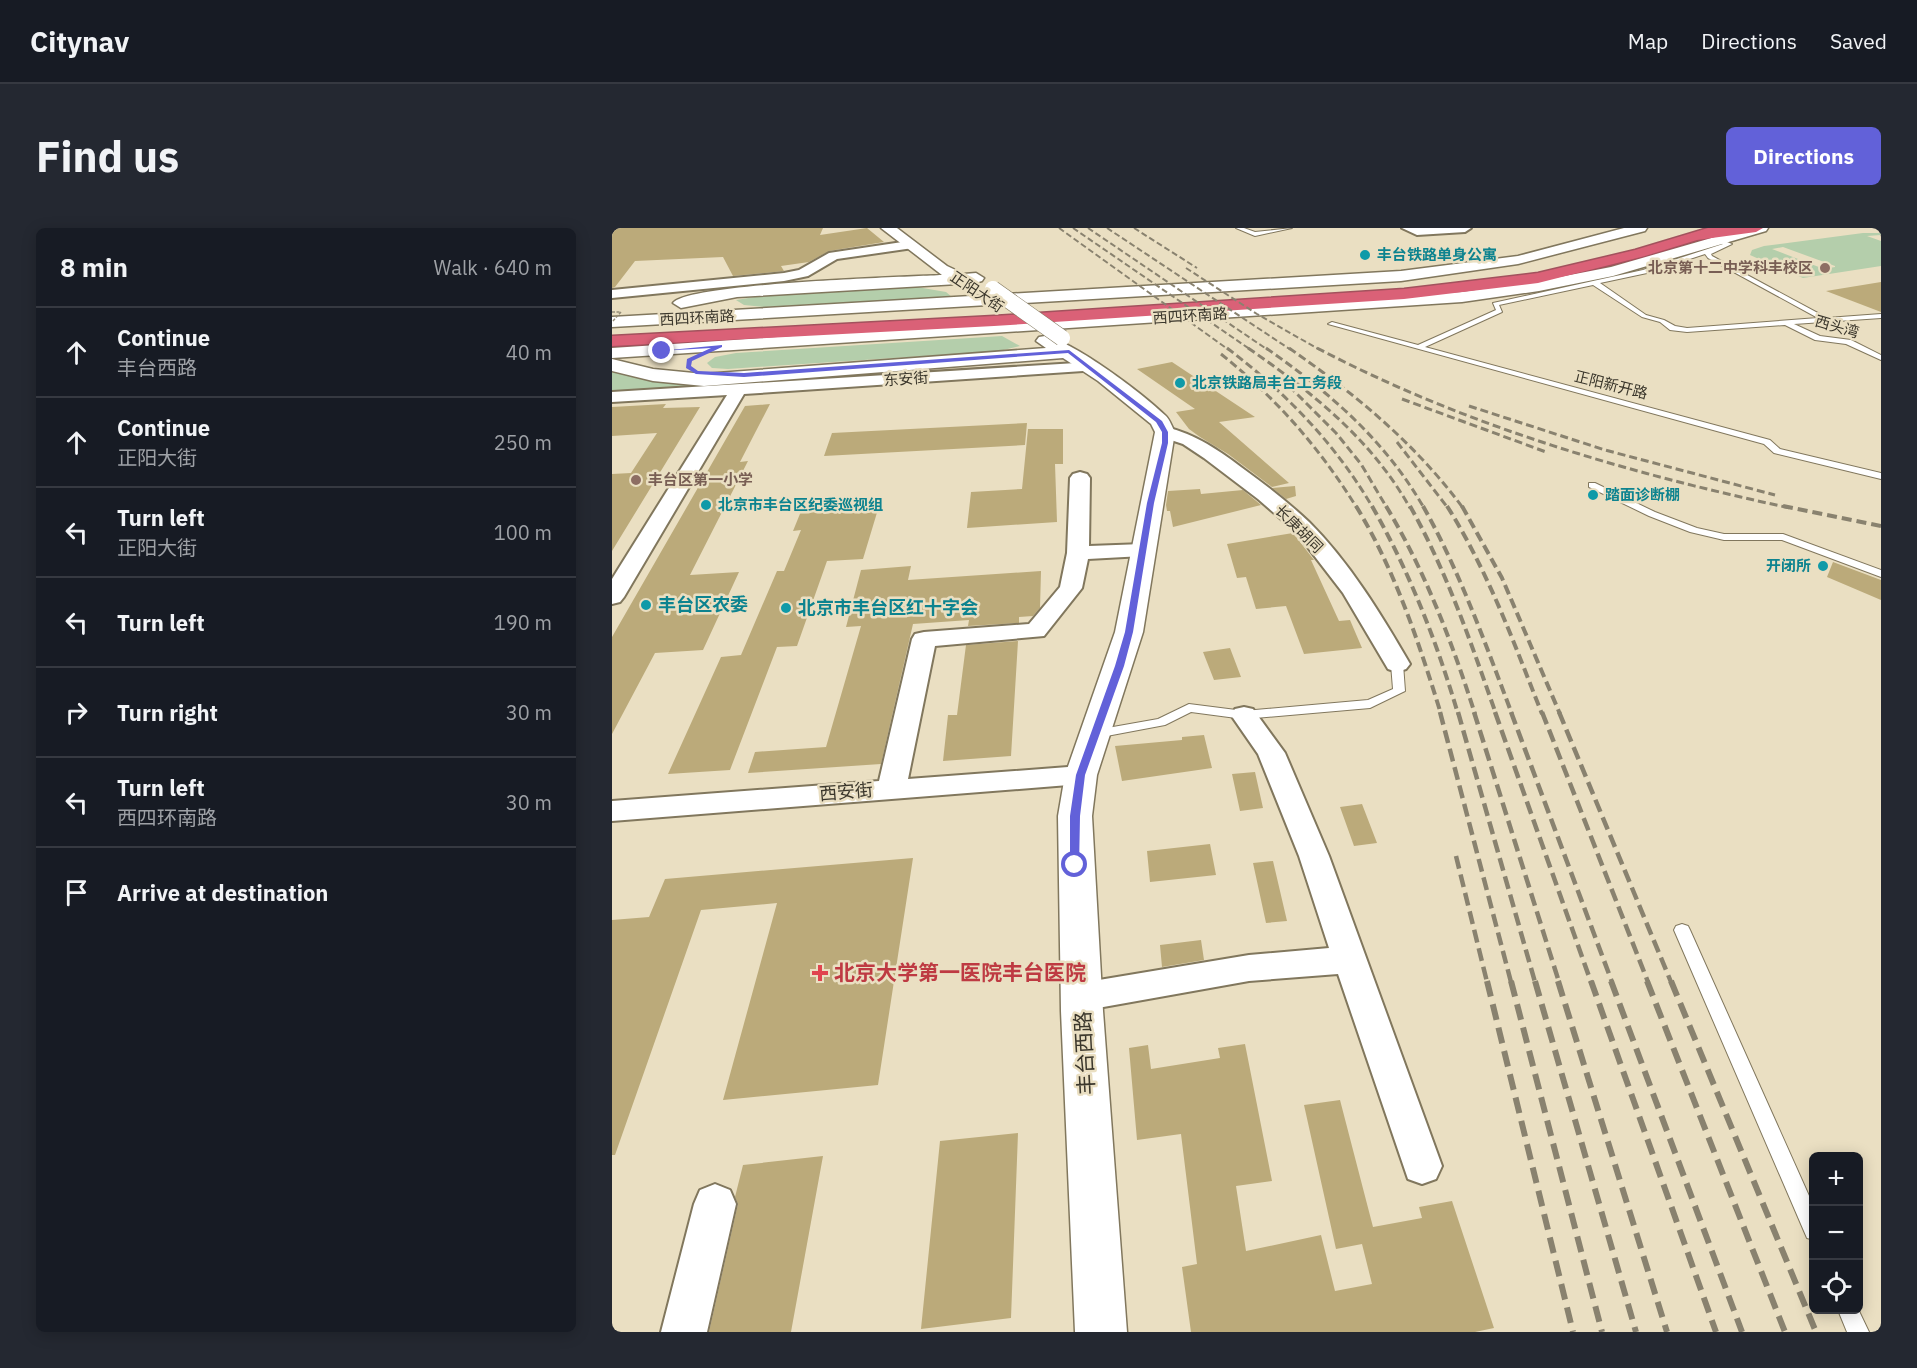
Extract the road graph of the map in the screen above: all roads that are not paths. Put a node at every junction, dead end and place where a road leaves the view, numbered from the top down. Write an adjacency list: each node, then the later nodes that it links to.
1 (888, 228): 12 (main road, 正阳大街)
2 (911, 228): 15 (main road, 正阳大街)
3 (1239, 228): 4 (lane)
4 (1289, 228)
5 (1465, 228): 9 (street)
6 (1640, 228): 19 (main road, 西四环南路)
7 (1759, 228): 11 (main road, 西四环南路); 11 (highway)
8 (1773, 228): 10 (lane)
9 (1412, 230)
10 (1783, 231)
11 (1703, 240): 13 (highway, 西四环南路); 16 (lane); 18 (main road, 西四环南路); 22 (lane); 26 (highway, 西四环南路)
12 (909, 244): 14 (street); 15 (main road, 正阳大街)
13 (1538, 278): 18 (highway); 27 (highway, 西四环南路)
14 (763, 284): 15 (main road); 17 (street); 19 (main road); 21 (main road)
15 (977, 284): 28 (main road, 正阳大街)
16 (1596, 284): 24 (lane); 30 (lane)
17 (612, 294)
18 (1436, 299): 29 (main road, 西四环南路)
19 (745, 316): 23 (main road, 西四环南路)
20 (1881, 316): 22 (lane)
21 (612, 317)
22 (1826, 320): 24 (lane)
23 (612, 322)
24 (1786, 323): 32 (lane, 西头湾)
25 (1332, 324): 30 (lane, 正阳新开路)
26 (612, 330)
27 (612, 341)
28 (1058, 344): 34 (main road, 正阳大街); 35 (main road)
29 (720, 346): 31 (main road, 西四环南路); 35 (main road)
30 (1418, 348): 38 (lane, 正阳新开路)
31 (612, 353)
32 (1881, 358)
33 (612, 365): 35 (main road)
34 (1092, 367): 35 (street, 东安街); 37 (main road, 正阳大街)
35 (741, 383): 36 (street, 东安街); 43 (street)
36 (612, 397)
37 (1165, 432): 41 (main road); 47 (street, 长庚胡同)
38 (1881, 476)
39 (1080, 478): 42 (street)
40 (1592, 485): 45 (lane)
41 (1143, 550): 42 (street); 49 (main road)
42 (1078, 553): 51 (street)
43 (637, 556): 44 (street); 46 (street)
44 (612, 558)
45 (1881, 574)
46 (612, 597)
47 (1397, 664): 48 (lane)
48 (1244, 715): 49 (lane); 54 (street)
49 (1096, 734): 50 (main road)
50 (1081, 775): 51 (street, 西安街); 55 (main road, 丰台西路)
51 (892, 788): 52 (street, 西安街)
52 (612, 811)
53 (1682, 930): 58 (lane)
54 (1351, 960): 55 (street); 56 (street)
55 (1082, 997): 61 (main road, 丰台西路)
56 (1422, 1166)
57 (715, 1204): 60 (street)
58 (1809, 1220)
59 (1850, 1314): 62 (lane)
60 (684, 1332)
61 (1101, 1332)
62 (1858, 1332)

